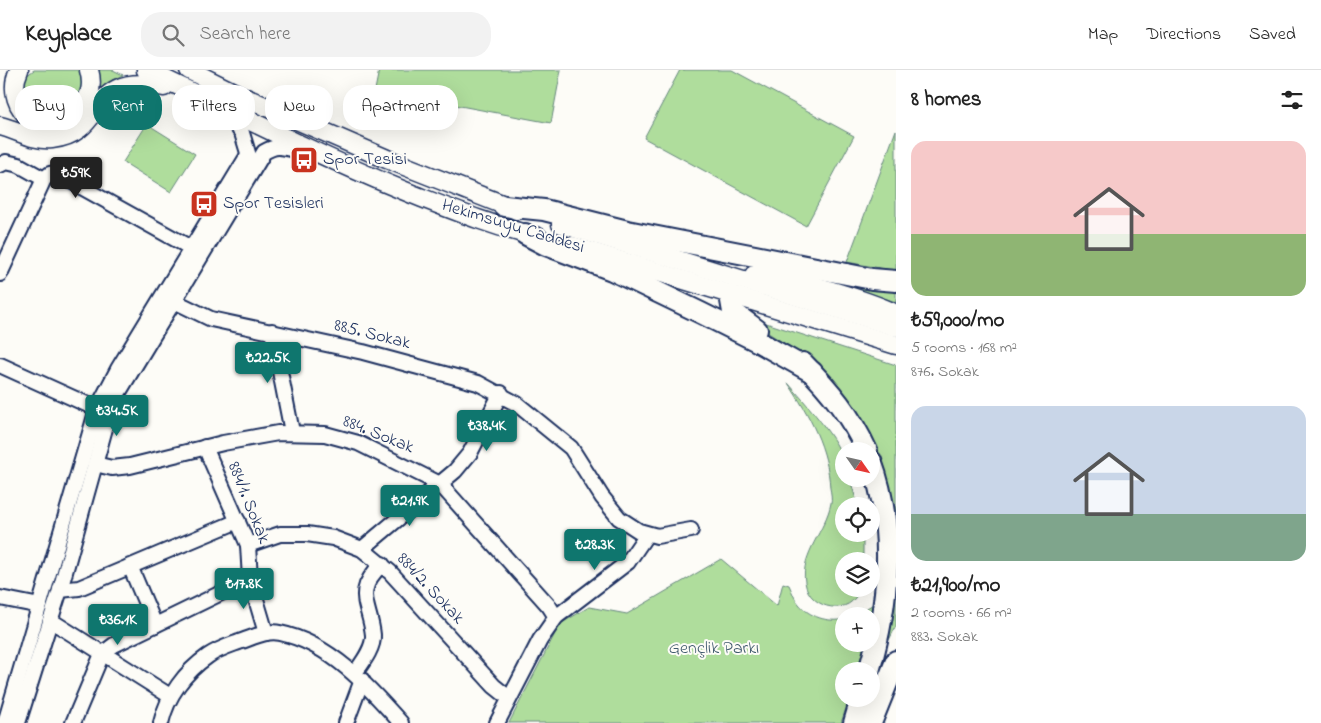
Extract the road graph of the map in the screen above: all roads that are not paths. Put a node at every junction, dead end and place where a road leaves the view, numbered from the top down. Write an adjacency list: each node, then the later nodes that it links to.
1 (9, 70): 6 (main road)
2 (19, 70): 3 (main road)
3 (89, 70)
4 (146, 70): 8 (main road, Hekimsuyu Caddesi)
5 (189, 70): 7 (main road, Hekimsuyu Caddesi)
6 (0, 77)
7 (211, 77): 18 (main road, Hekimsuyu Caddesi)
8 (175, 85)
9 (172, 87): 11 (main road)
10 (255, 123): 13 (main road, Hekimsuyu Caddesi)
11 (0, 126)
12 (240, 130): 14 (street)
13 (316, 152): 16 (street); 20 (main road, Hekimsuyu Caddesi)
14 (248, 155): 16 (street); 19 (street)
15 (0, 165): 17 (street)
16 (255, 168): 19 (street)
17 (44, 179): 21 (street); 22 (street)
18 (504, 206): 24 (highway); 26 (main road, Hekimsuyu Caddesi)
19 (209, 231): 21 (street); 27 (street)
20 (525, 234): 26 (main road, Hekimsuyu Caddesi); 34 (highway)
21 (191, 248): 27 (street)
22 (0, 274)
23 (781, 278): 25 (main road); 26 (main road); 29 (main road)
24 (896, 281)
25 (763, 286): 26 (main road, Hekimsuyu Caddesi); 28 (main road); 30 (main road, Hekimsuyu Caddesi)
26 (735, 287): 28 (main road, Hekimsuyu Caddesi); 34 (highway)
27 (169, 299): 31 (street, 885. Sokak); 36 (street)
28 (765, 305): 32 (main road, Hekimsuyu Caddesi)
29 (896, 314)
30 (896, 327)
31 (272, 331): 35 (street, 885. Sokak); 37 (street)
32 (896, 345)
33 (0, 365): 36 (street)
34 (812, 372): 38 (highway)
35 (501, 394): 41 (street); 45 (street, 885. Sokak)
36 (103, 411): 40 (street); 53 (street)
37 (292, 432): 39 (street, 884. Sokak); 41 (street, 884. Sokak)
38 (863, 442)
39 (205, 447): 40 (street, 884. Sokak); 43 (street, 884/1. Sokak)
40 (95, 464): 51 (street)
41 (440, 484): 47 (street); 54 (street, 884. Sokak)
42 (879, 488): 60 (highway)
43 (238, 521): 46 (street, 884/1. Sokak); 49 (street)
44 (691, 530): 45 (street)
45 (647, 534): 54 (street)
46 (248, 545): 47 (street, 884/2. Sokak); 50 (street, 884/1. Sokak)
47 (362, 549): 48 (street, 884/2. Sokak)
48 (382, 564): 61 (street); 63 (street, 884/2. Sokak)
49 (130, 566): 51 (street); 56 (street)
50 (250, 580): 56 (street); 57 (street, 884/1. Sokak)
51 (60, 590): 55 (street)
52 (0, 598): 53 (street)
53 (40, 606): 65 (street)
54 (556, 618): 63 (street)
55 (50, 620): 58 (street); 66 (street)
56 (155, 625): 58 (street)
57 (266, 633): 61 (street); 62 (street)
58 (102, 654): 62 (street); 67 (street)
59 (896, 661): 73 (highway)
60 (871, 662)
61 (359, 677): 69 (street); 70 (street)
62 (170, 696): 68 (street)
63 (509, 698): 71 (street)
64 (859, 707): 72 (highway)
65 (5, 723)
66 (18, 723)
67 (72, 723)
68 (161, 723)
69 (346, 723)
70 (401, 723)
71 (497, 723)
72 (854, 723)
73 (871, 723)

